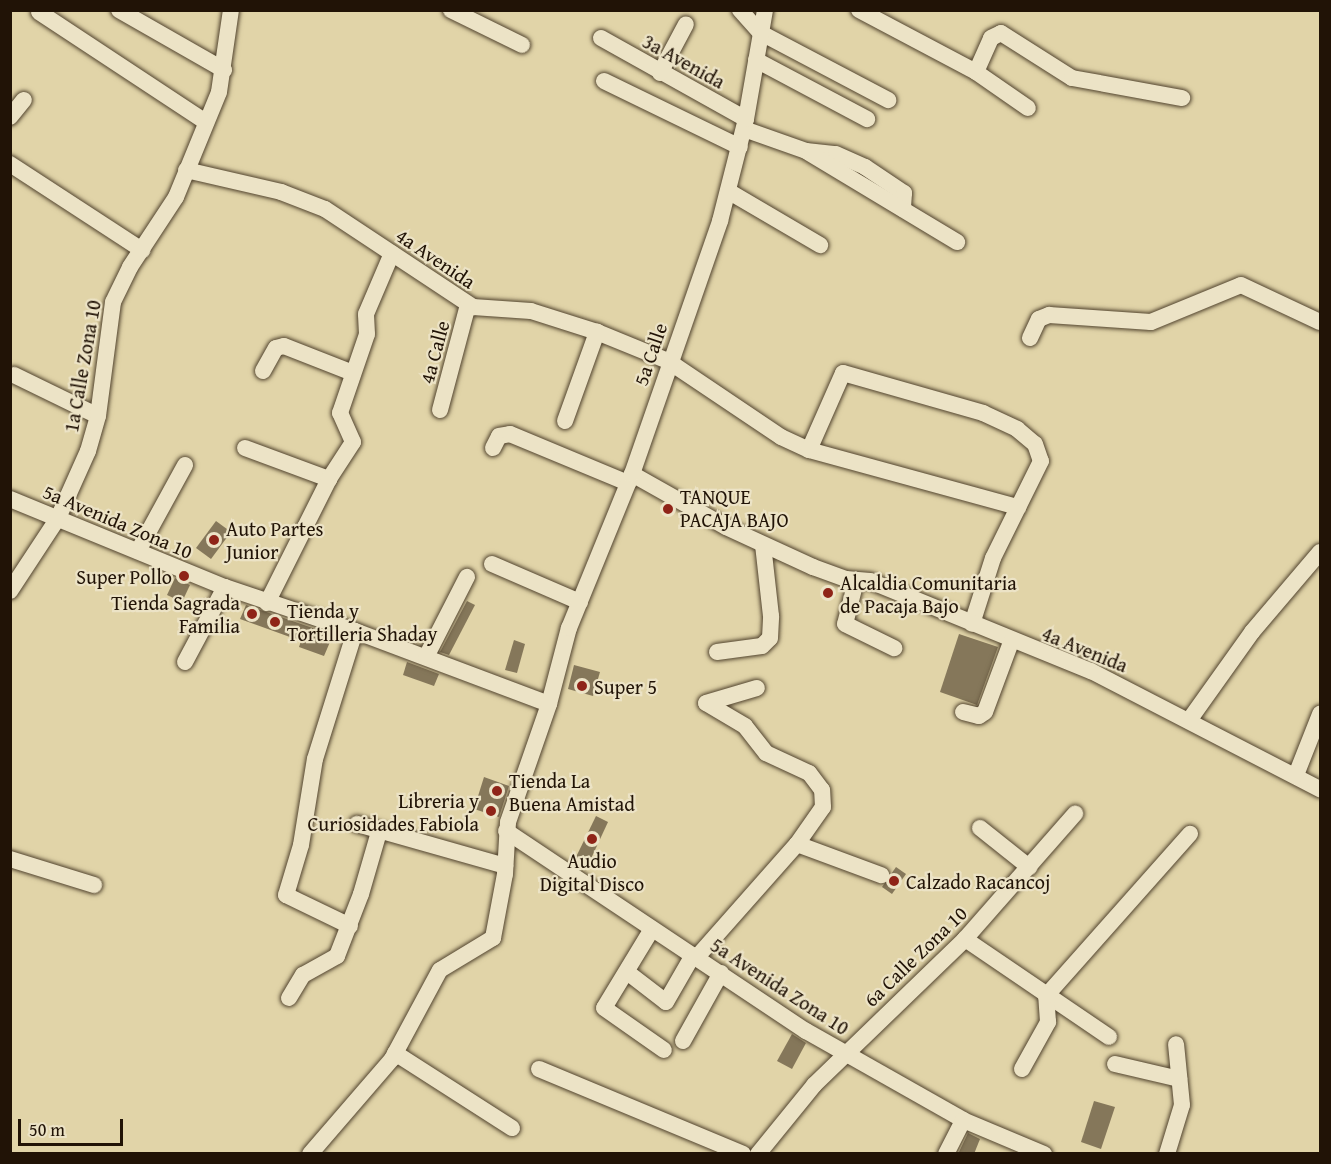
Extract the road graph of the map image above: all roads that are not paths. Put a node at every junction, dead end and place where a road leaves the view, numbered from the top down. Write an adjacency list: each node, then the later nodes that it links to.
1 (119, 10): 13 (street)
2 (451, 10): 11 (street)
3 (740, 10): 9 (street)
4 (765, 10): 9 (street, 5a Calle)
5 (859, 10): 14 (street)
6 (39, 12): 23 (street)
7 (228, 12): 13 (street, 1a Calle Zona 10)
8 (686, 24): 15 (street)
9 (761, 33): 12 (street, 5a Calle); 19 (street)
10 (601, 38): 15 (street, 3a Avenida)
11 (522, 45)
12 (756, 60): 22 (street); 24 (street, 5a Calle)
13 (224, 70): 23 (street, 1a Calle Zona 10)
14 (976, 72): 17 (street); 20 (street)
15 (660, 73): 24 (street, 3a Avenida)
16 (604, 81): 25 (street)
17 (1182, 98)
18 (24, 100): 21 (street)
19 (888, 100)
20 (1028, 108)
21 (10, 117)
22 (867, 119)
23 (206, 122): 27 (street, 1a Calle Zona 10)
24 (745, 124): 25 (street, 5a Calle); 29 (street, 3a Avenida)
25 (740, 147): 28 (street, 5a Calle)
26 (10, 164): 31 (street)
27 (186, 170): 31 (street, 1a Calle Zona 10); 32 (street, 4a Avenida)
28 (728, 191): 30 (street); 37 (street, 5a Calle)
29 (957, 242)
30 (820, 245)
31 (142, 250): 42 (street, 1a Calle Zona 10)
32 (392, 253): 33 (street, 4a Avenida); 39 (street)
33 (468, 305): 35 (street, 4a Avenida); 41 (street, 4a Calle)
34 (1320, 322): 36 (street)
35 (597, 332): 37 (street, 4a Avenida); 43 (street)
36 (1030, 338)
37 (668, 361): 46 (street, 4a Avenida); 48 (street, 5a Calle)
38 (263, 370): 39 (street)
39 (353, 373): 49 (street)
40 (14, 375): 42 (street)
41 (440, 410)
42 (98, 416): 52 (street, 1a Calle Zona 10)
43 (565, 421)
44 (246, 448): 49 (street)
45 (493, 448): 48 (street, 4a Avenida)
46 (809, 450): 51 (street, 4a Avenida); 51 (street)
47 (185, 465): 54 (street)
48 (630, 478): 53 (street, 4a Avenida); 61 (street, 5a Calle)
49 (329, 479): 62 (street)
50 (10, 499): 52 (street, 5a Avenida Zona 10)
51 (1018, 507): 63 (street)
52 (58, 518): 54 (street, 5a Avenida Zona 10); 60 (street, 1a Calle Zona 10)
53 (763, 545): 58 (street, 4a Avenida); 67 (street)
54 (138, 551): 59 (street, 5a Avenida Zona 10)
55 (1320, 552): 74 (street)
56 (492, 564): 61 (street)
57 (467, 577): 68 (street)
58 (856, 581): 63 (street, 4a Avenida); 66 (street)
59 (225, 587): 62 (street, 5a Avenida Zona 10); 69 (street)
60 (10, 591)
61 (580, 602): 71 (street, 5a Calle)
62 (267, 603): 64 (street, 5a Avenida Zona 10)
63 (972, 624): 65 (street, 4a Avenida)
64 (355, 631): 68 (street, 5a Avenida Zona 10); 89 (street)
65 (1011, 642): 72 (street); 74 (street, 4a Avenida)
66 (894, 648)
67 (717, 652)
68 (426, 657): 71 (street, 5a Avenida Zona 10)
69 (185, 662)
70 (757, 688): 83 (street)
71 (549, 704): 80 (street, 5a Calle)
72 (963, 711)
73 (1320, 714): 75 (street)
74 (1190, 719): 75 (street, 4a Avenida)
75 (1296, 775): 76 (street, 4a Avenida)
76 (1320, 789)
77 (1075, 814): 86 (street, 6a Calle Zona 10)
78 (357, 824): 81 (street)
79 (980, 828): 86 (street)
80 (506, 831): 85 (street, 5a Calle); 90 (street, 5a Avenida Zona 10)
81 (379, 832): 85 (street); 89 (street)
82 (1190, 834): 95 (street)
83 (797, 844): 87 (street); 92 (street)
84 (10, 859): 88 (street)
85 (505, 866): 101 (street, 5a Calle)
86 (1029, 867): 91 (street, 6a Calle Zona 10)
87 (881, 875)
88 (94, 885)
89 (350, 926): 96 (street)
90 (652, 929): 92 (street, 5a Avenida Zona 10); 93 (street)
91 (965, 939): 95 (street); 102 (street, 6a Calle Zona 10)
92 (695, 956): 93 (street); 94 (street, 5a Avenida Zona 10)
93 (627, 972): 100 (street)
94 (721, 973): 98 (street); 102 (street, 5a Avenida Zona 10)
95 (1046, 996): 97 (street); 105 (street)
96 (289, 999)
97 (1109, 1037)
98 (683, 1041)
99 (1176, 1044): 106 (street)
100 (664, 1050)
101 (395, 1053): 108 (street); 109 (street, 5a Calle)
102 (845, 1053): 107 (street, 5a Avenida Zona 10); 111 (street, 6a Calle Zona 10)
103 (1115, 1064): 106 (street)
104 (539, 1069): 110 (street)
105 (1022, 1069)
106 (1179, 1079): 114 (street)
107 (963, 1120): 112 (street); 113 (street, 5a Avenida Zona 10)
108 (512, 1128)
109 (310, 1154)
110 (743, 1154)
111 (758, 1154)
112 (946, 1154)
113 (1044, 1154)
114 (1167, 1154)

